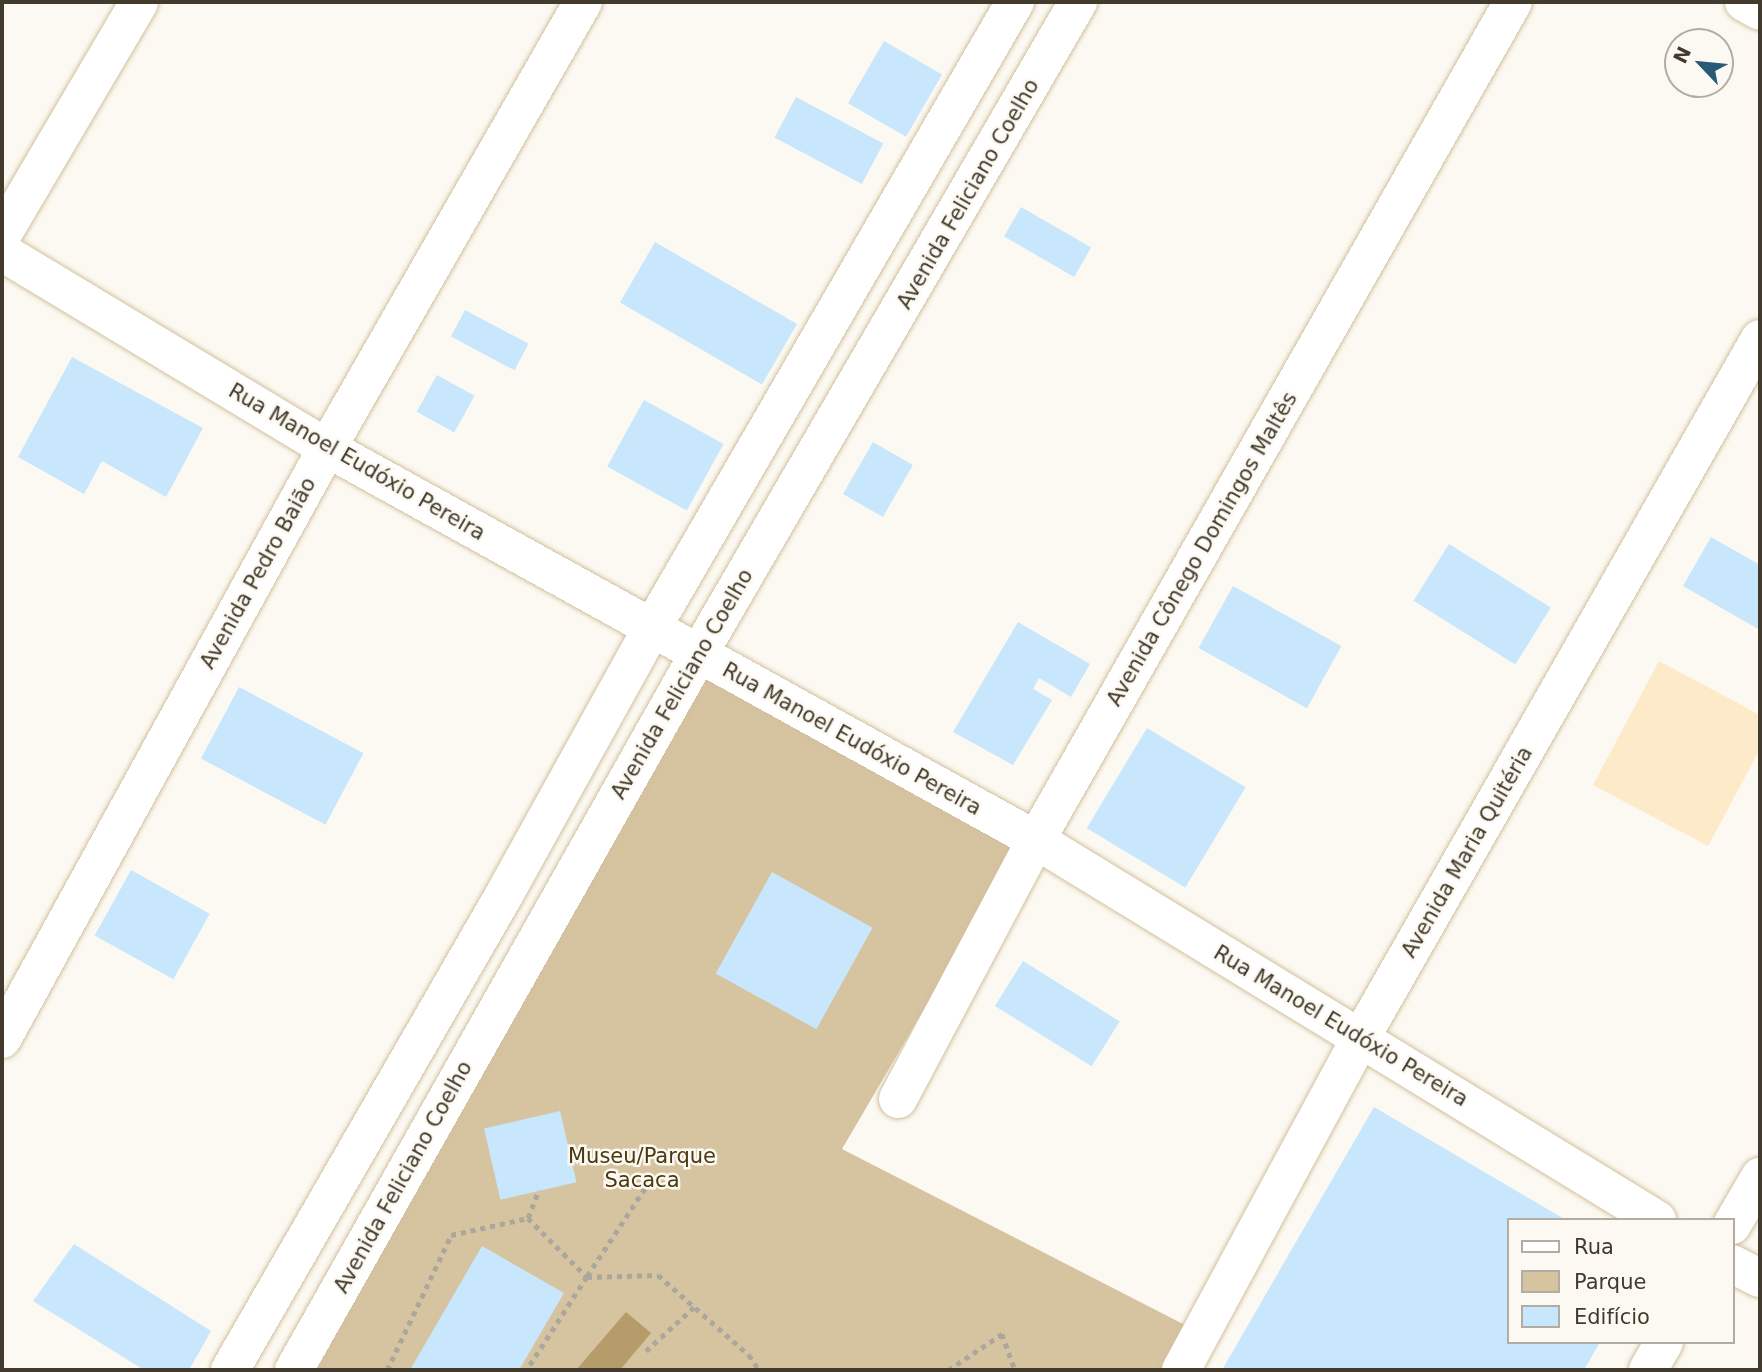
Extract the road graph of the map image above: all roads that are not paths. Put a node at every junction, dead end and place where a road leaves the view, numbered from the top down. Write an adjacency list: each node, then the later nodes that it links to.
1 (139, 2): 10 (street)
2 (583, 2): 14 (street, Avenida Pedro Baião)
3 (1015, 2): 8 (street)
4 (1079, 2): 9 (street, Avenida Feliciano Coelho)
5 (1513, 2): 17 (street, Avenida Cônego Domingos Maltês)
6 (1744, 2): 7 (street)
7 (1760, 11)
8 (938, 137): 9 (street); 15 (street)
9 (986, 164): 16 (street, Avenida Feliciano Coelho)
10 (2, 235)
11 (2, 252): 14 (street, Rua Manoel Eudóxio Pereira)
12 (1760, 339): 13 (street, Avenida Maria Quitéria)
13 (1750, 380): 20 (street, Avenida Maria Quitéria)
14 (327, 447): 15 (street, Rua Manoel Eudóxio Pereira); 21 (street, Avenida Pedro Baião)
15 (652, 628): 16 (street, Rua Manoel Eudóxio Pereira); 18 (street)
16 (698, 655): 17 (street, Rua Manoel Eudóxio Pereira); 19 (street, Avenida Feliciano Coelho)
17 (1036, 840): 20 (street, Rua Manoel Eudóxio Pereira); 22 (street, Avenida Cônego Domingos Maltês)
18 (504, 895): 19 (street); 29 (street)
19 (547, 918): 30 (street, Avenida Feliciano Coelho)
20 (1360, 1038): 24 (street, Rua Manoel Eudóxio Pereira); 31 (street, Avenida Maria Quitéria)
21 (2, 1039)
22 (898, 1099)
23 (1760, 1177): 25 (street)
24 (1654, 1218)
25 (1734, 1222)
26 (1734, 1265): 27 (street)
27 (1760, 1278)
28 (1663, 1344): 32 (street)
29 (230, 1370)
30 (294, 1370)
31 (1181, 1370)
32 (1648, 1370)

